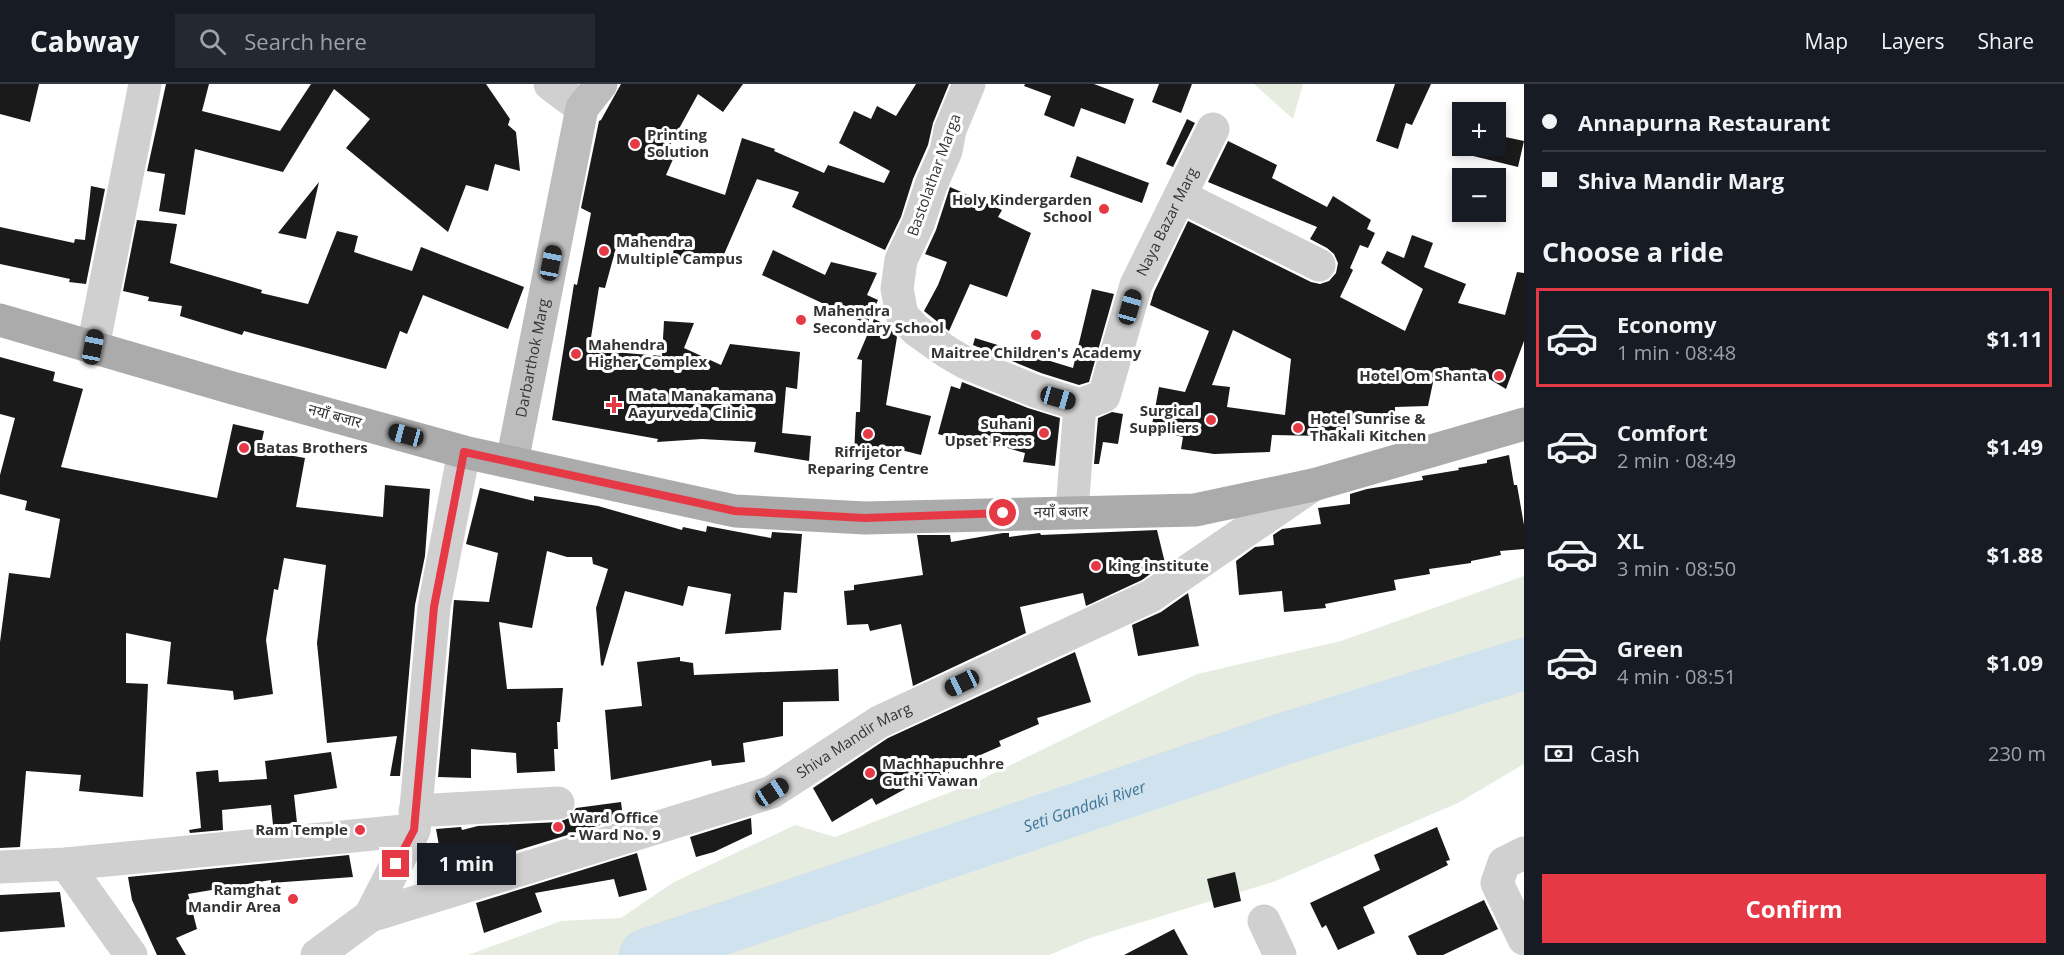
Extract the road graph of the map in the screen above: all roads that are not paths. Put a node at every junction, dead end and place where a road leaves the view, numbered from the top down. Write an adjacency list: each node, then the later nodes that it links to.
1 (146, 84): 9 (street)
2 (550, 84): 4 (street)
3 (969, 84): 10 (street, Bastolathar Marga)
4 (591, 96): 13 (main road, Darbarthok Marg)
5 (1213, 129): 6 (street, Naya Bazar Marg)
6 (1180, 196): 7 (street); 10 (street, Naya Bazar Marg)
7 (1319, 265)
8 (0, 320): 9 (main road, नयाँ बजार)
9 (93, 347): 12 (main road, नयाँ बजार)
10 (1080, 405): 15 (street)
11 (1524, 424): 14 (main road, नयाँ बजार)
12 (464, 452): 13 (main road, नयाँ बजार); 17 (street)
13 (512, 462): 15 (main road, नयाँ बजार)
14 (1313, 485): 15 (main road, नयाँ बजार); 21 (street, Shiva Mandir Marg)
15 (1072, 511)
16 (558, 803): 17 (street)
17 (414, 820): 19 (street); 21 (street)
18 (1524, 853): 23 (street)
19 (66, 864): 20 (street); 24 (street)
20 (0, 867)
21 (370, 916): 25 (street)
22 (1264, 921): 26 (street)
23 (1524, 939)
24 (131, 955)
25 (317, 955)
26 (1280, 955)

